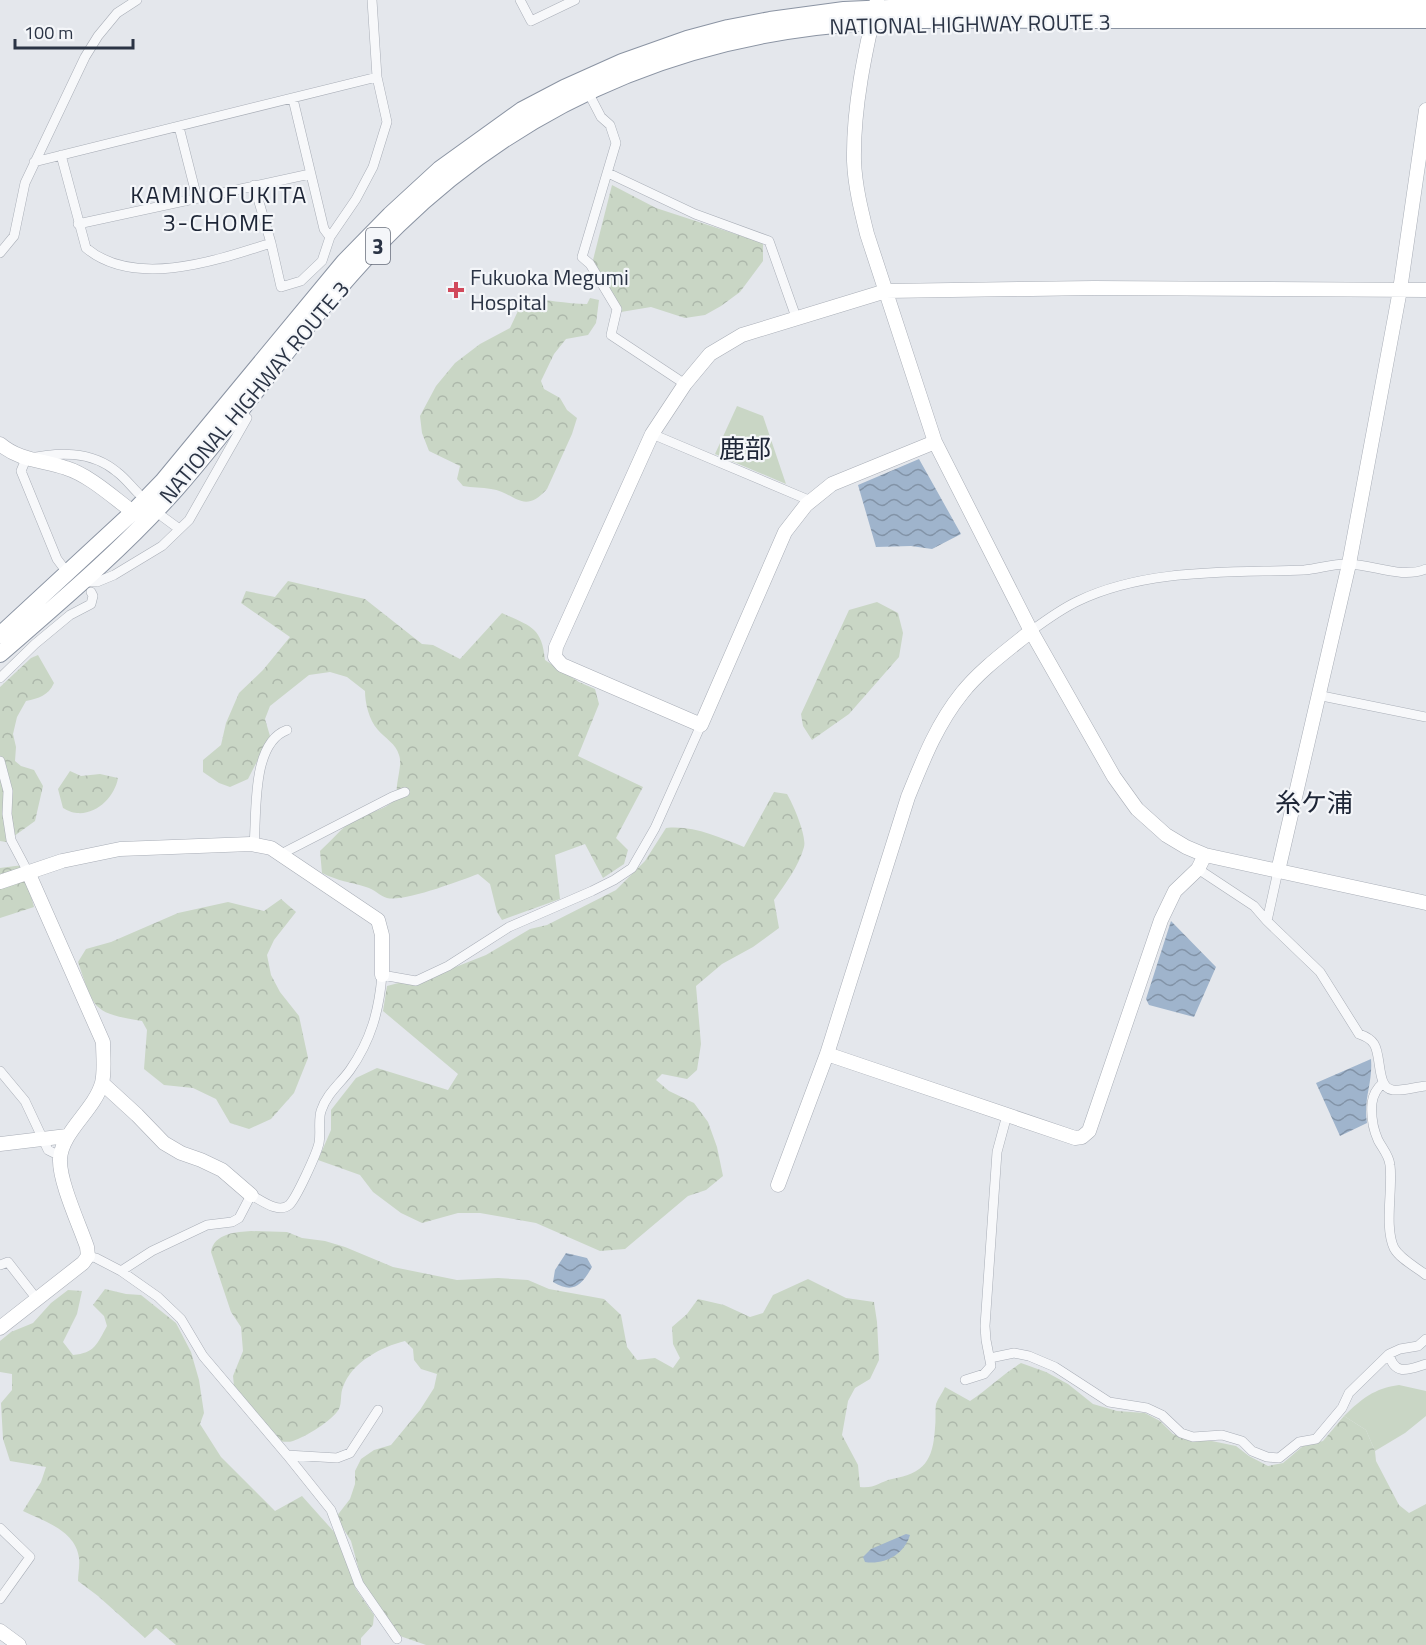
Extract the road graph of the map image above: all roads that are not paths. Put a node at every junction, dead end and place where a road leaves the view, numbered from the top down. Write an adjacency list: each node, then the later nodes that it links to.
1 (137, 0): 15 (street)
2 (372, 0): 9 (street)
3 (520, 0): 4 (street)
4 (575, 0)
5 (1041, 4): 6 (highway, NATIONAL HIGHWAY ROUTE 3 / 3); 7 (highway, NATIONAL HIGHWAY ROUTE 3 / 3)
6 (1426, 7)
7 (875, 10): 8 (highway, NATIONAL HIGHWAY ROUTE 3 / 3); 10 (highway, NATIONAL HIGHWAY ROUTE 3 / 3); 26 (street); 36 (highway, NATIONAL HIGHWAY ROUTE 3 / 3)
8 (1426, 20)
9 (377, 77): 11 (street); 21 (street)
10 (588, 92): 17 (street); 29 (highway, NATIONAL HIGHWAY ROUTE 3 / 3)
11 (293, 99): 13 (street); 16 (street)
12 (1426, 110): 24 (street)
13 (178, 127): 14 (street); 19 (street)
14 (61, 155): 15 (street); 20 (street)
15 (33, 162): 23 (street)
16 (310, 174): 18 (street); 21 (street)
17 (609, 174): 27 (street); 28 (street)
18 (254, 185): 19 (street); 22 (street)
19 (196, 198): 20 (street)
20 (78, 224): 22 (street)
21 (330, 237): 22 (street)
22 (271, 243)
23 (0, 253)
24 (1400, 290): 25 (street); 26 (street); 39 (street)
25 (1426, 290)
26 (886, 291): 27 (street); 31 (street)
27 (796, 317): 28 (street)
28 (685, 384): 30 (street)
29 (239, 412): 38 (street); 42 (highway, NATIONAL HIGHWAY ROUTE 3 / 3)
30 (652, 434): 35 (street); 49 (street)
31 (935, 442): 35 (street); 43 (street)
32 (0, 444): 33 (street)
33 (26, 459): 34 (street); 36 (street); 40 (street)
34 (138, 493)
35 (810, 501): 49 (street)
36 (133, 512): 44 (highway, NATIONAL HIGHWAY ROUTE 3 / 3)
37 (163, 517): 38 (street)
38 (178, 528): 42 (street)
39 (1349, 564): 41 (street); 43 (street); 47 (street)
40 (63, 567)
41 (1426, 569)
42 (86, 587): 45 (highway, NATIONAL HIGHWAY ROUTE 3 / 3); 46 (street)
43 (1031, 631): 54 (street); 63 (street)
44 (0, 635)
45 (0, 654)
46 (0, 678)
47 (1317, 695): 48 (street); 57 (street)
48 (1426, 717)
49 (700, 725): 62 (street)
50 (287, 730): 53 (street)
51 (0, 761): 58 (street)
52 (405, 792): 55 (street)
53 (254, 845): 55 (street); 58 (street)
54 (1205, 855): 56 (street); 57 (street)
55 (282, 856): 62 (street)
56 (1198, 868): 61 (street); 68 (street)
57 (1278, 871): 60 (street); 61 (street)
58 (28, 872): 59 (street); 65 (street)
59 (0, 882)
60 (1426, 903)
61 (1267, 921): 66 (street)
62 (382, 975): 74 (street)
63 (827, 1054): 68 (street); 73 (street)
64 (0, 1071): 70 (street)
65 (102, 1083): 69 (street); 74 (street)
66 (1383, 1083): 67 (street); 78 (street)
67 (1426, 1086)
68 (1007, 1115): 83 (street)
69 (67, 1136): 70 (street); 72 (street)
70 (43, 1140): 71 (street); 72 (street)
71 (0, 1143)
72 (60, 1156): 75 (street)
73 (778, 1185)
74 (251, 1195): 77 (street)
75 (87, 1256): 77 (street); 79 (street)
76 (0, 1265): 79 (street)
77 (121, 1271): 87 (street)
78 (1426, 1275)
79 (36, 1298): 80 (street)
80 (0, 1328)
81 (1426, 1340): 82 (street)
82 (1389, 1354): 83 (street); 84 (street)
83 (990, 1358): 85 (street)
84 (1426, 1364)
85 (964, 1380)
86 (378, 1410): 87 (street)
87 (287, 1455): 91 (street)
88 (0, 1528): 89 (street)
89 (0, 1599)
90 (0, 1631): 92 (street)
91 (397, 1640)
92 (19, 1645)

